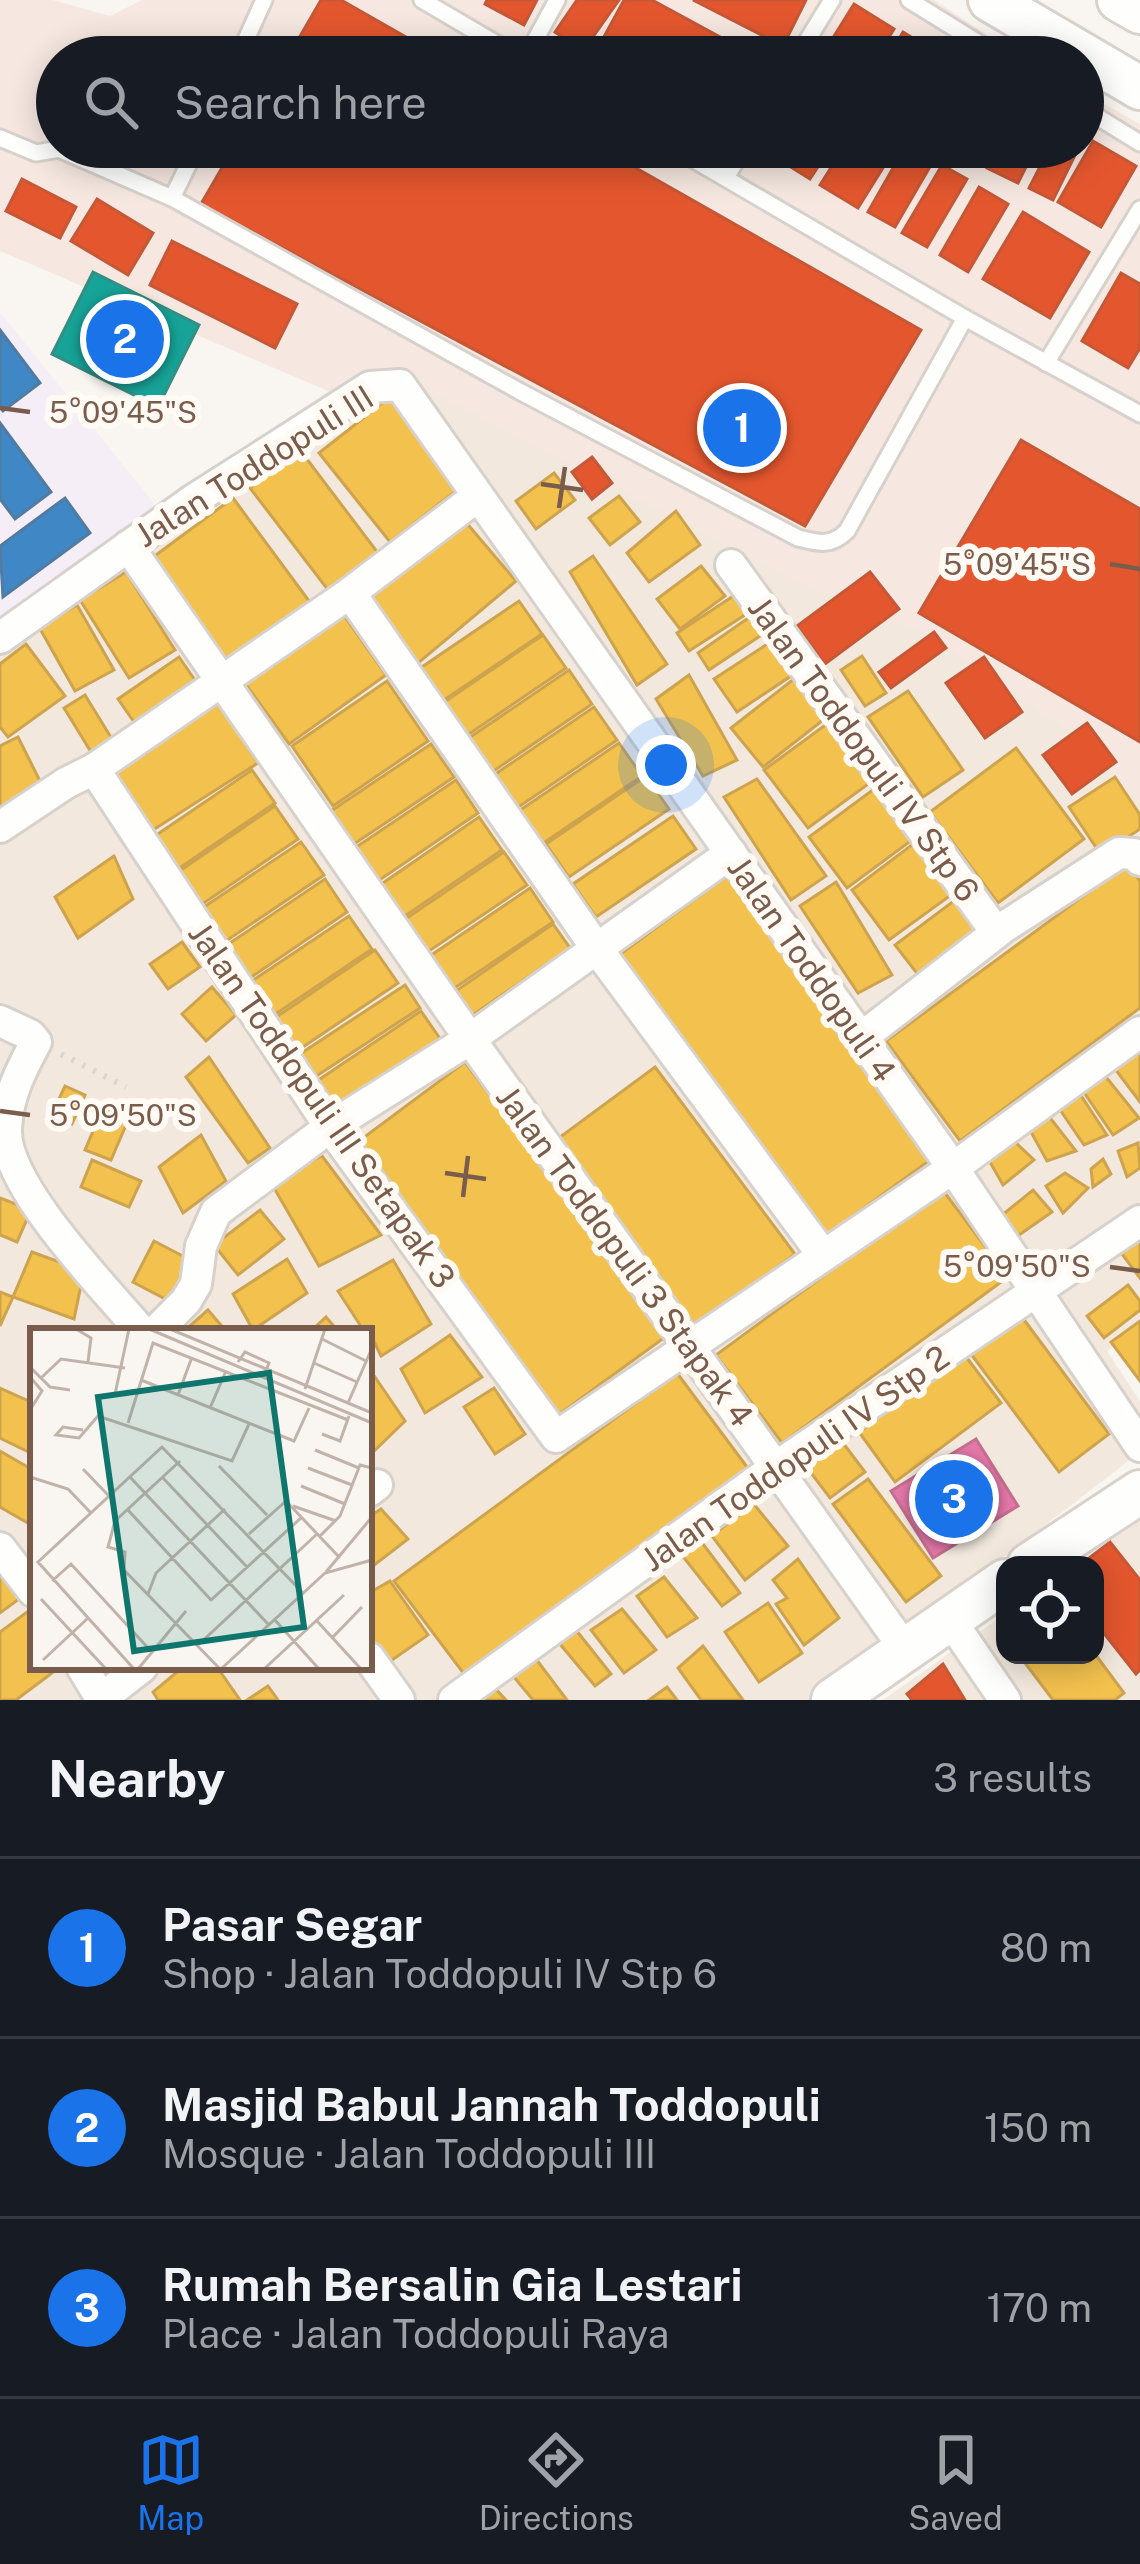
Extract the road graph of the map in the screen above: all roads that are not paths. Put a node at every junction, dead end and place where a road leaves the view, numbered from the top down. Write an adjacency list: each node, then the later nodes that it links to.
1 (264, 0): 9 (lane)
2 (422, 0): 10 (lane)
3 (556, 0): 11 (lane)
4 (832, 0): 12 (lane)
5 (909, 0): 13 (lane)
6 (990, 0): 14 (main road)
7 (1119, 0): 8 (main road)
8 (1140, 12)
9 (248, 36)
10 (486, 36)
11 (535, 36)
12 (810, 36)
13 (967, 36)
14 (1051, 36)
15 (1104, 67): 16 (main road)
16 (1140, 88)
17 (1104, 121): 19 (lane)
18 (0, 138): 20 (lane)
19 (1140, 143)
20 (36, 153)
21 (103, 168): 26 (lane)
22 (187, 168): 26 (lane)
23 (709, 168): 25 (lane)
24 (732, 168): 25 (lane)
25 (726, 178): 28 (lane)
26 (172, 198): 28 (lane)
27 (1140, 209): 29 (lane)
28 (965, 318): 29 (lane)
29 (1046, 363): 30 (lane)
30 (1140, 414)
31 (478, 496): 32 (street, Jalan Toddopuli III); 34 (street); 39 (street, Jalan Toddopuli 4)
32 (128, 546): 35 (street, Jalan Toddopuli III); 36 (street, Jalan Toddopuli 3 Stapak 4)
33 (731, 565): 41 (street, Jalan Toddopuli IV Stp 6)
34 (350, 592): 36 (street); 42 (street)
35 (0, 638)
36 (219, 683): 37 (street); 46 (street, Jalan Toddopuli 3 Stapak 4)
37 (94, 769): 38 (street); 47 (street, Jalan Toddopuli III Setapak 3)
38 (0, 826)
39 (731, 854): 42 (street); 45 (street, Jalan Toddopuli 4)
40 (1130, 856): 41 (street)
41 (996, 932): 45 (street)
42 (597, 949): 46 (street); 50 (street)
43 (0, 1021): 52 (street)
44 (1140, 1032): 48 (street)
45 (861, 1038): 48 (street, Jalan Toddopuli 4)
46 (470, 1039): 47 (street); 54 (street, Jalan Toddopuli 3 Stapak 4)
47 (330, 1127): 53 (street); 54 (street, Jalan Toddopuli III Setapak 3)
48 (953, 1168): 50 (street); 51 (street, Jalan Toddopuli 4)
49 (1140, 1221): 51 (street, Jalan Toddopuli IV Stp 2)
50 (823, 1256): 54 (street)
51 (1038, 1293): 55 (street, Jalan Toddopuli 4); 56 (street, Jalan Toddopuli IV Stp 2)
52 (137, 1328)
53 (159, 1328)
54 (691, 1347): 56 (street, Jalan Toddopuli 3 Stapak 4)
55 (1140, 1446)
56 (776, 1467): 63 (street, Jalan Toddopuli 3 Stapak 4); 69 (street, Jalan Toddopuli IV Stp 2)
57 (1140, 1492): 59 (main road)
58 (0, 1548): 60 (street)
59 (1043, 1556)
60 (30, 1587)
61 (996, 1587): 62 (main road)
62 (949, 1618): 63 (main road); 71 (street)
63 (905, 1649): 70 (main road)
64 (372, 1662): 68 (street)
65 (84, 1670): 67 (street)
66 (138, 1670): 67 (street)
67 (102, 1700)
68 (399, 1700)
69 (454, 1700)
70 (833, 1700)
71 (1005, 1700)

